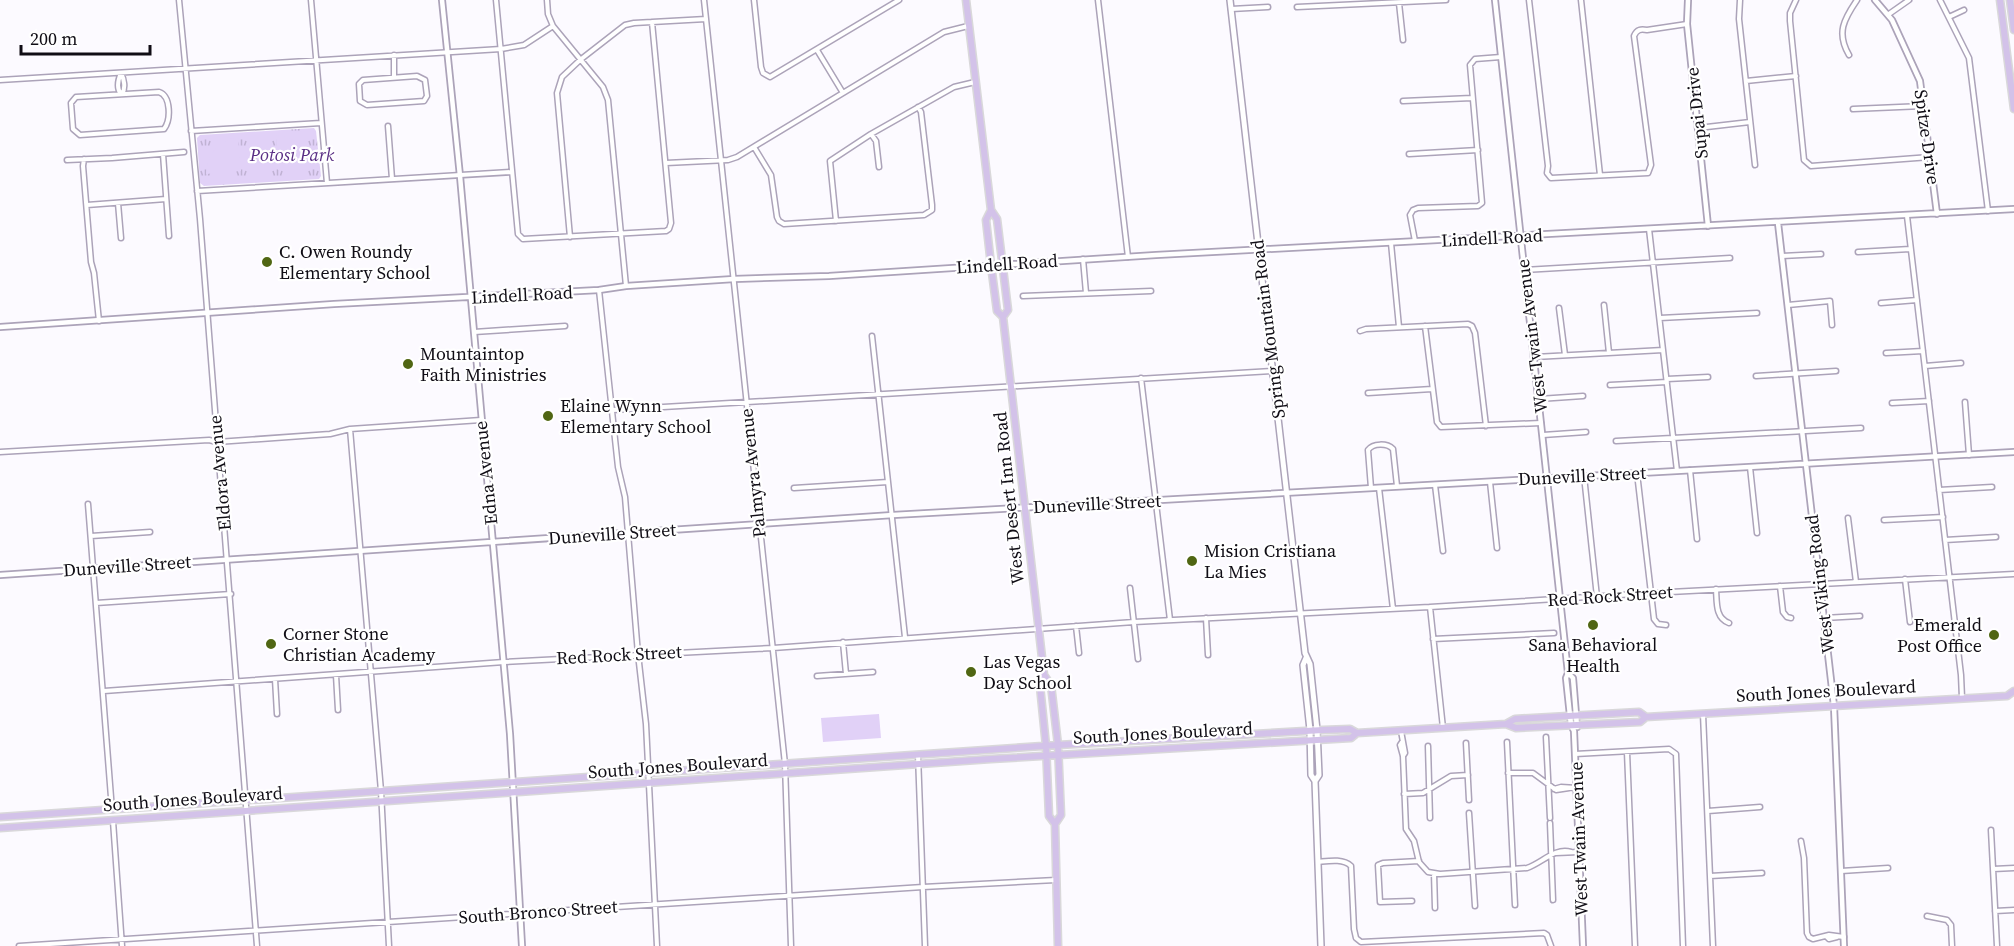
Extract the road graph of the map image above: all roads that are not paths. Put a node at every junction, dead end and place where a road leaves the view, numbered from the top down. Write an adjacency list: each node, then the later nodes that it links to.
1 (179, 0): 47 (street, Eldora Avenue)
2 (311, 0): 45 (street)
3 (442, 0): 41 (street, Edna Avenue)
4 (496, 0): 39 (street)
5 (547, 0): 35 (street)
6 (704, 0): 32 (street, Palmyra Avenue)
7 (754, 0): 40 (street)
8 (899, 0): 40 (street)
9 (966, 0): 36 (main road, West Desert Inn Road)
10 (1098, 0): 111 (street)
11 (1230, 0): 28 (main road, Spring Mountain Road)
12 (1446, 0): 25 (street)
13 (1495, 0): 44 (street, West Twain Avenue)
14 (1529, 0): 82 (street)
15 (1581, 0): 82 (street)
16 (1688, 0): 34 (street, Supai Drive)
17 (1740, 0): 52 (street)
18 (1796, 0): 49 (street)
19 (1857, 0): 43 (street)
20 (1875, 0): 30 (street, Spitze Drive)
21 (1909, 0): 30 (street)
22 (1940, 0): 31 (street)
23 (2000, 0): 55 (main road)
24 (2010, 2): 37 (main road)
25 (1399, 3): 26 (street); 38 (street)
26 (1297, 6)
27 (1268, 7): 28 (street)
28 (1231, 9): 107 (main road, Spring Mountain Road)
29 (1964, 10): 31 (street)
30 (1889, 14): 59 (street, Spitze Drive)
31 (1949, 17): 92 (street)
32 (706, 19): 33 (street); 77 (street, Palmyra Avenue)
33 (652, 22): 46 (street); 78 (street)
34 (1687, 24): 66 (street, Supai Drive); 82 (street)
35 (553, 26): 39 (street); 46 (street)
36 (969, 26): 53 (main road, West Desert Inn Road); 54 (street)
37 (2014, 30)
38 (1403, 40)
39 (501, 49): 41 (street); 81 (street)
40 (817, 50): 54 (street)
41 (447, 52): 42 (street); 83 (street, Edna Avenue)
42 (394, 55): 45 (street); 50 (street)
43 (1849, 55)
44 (1502, 57): 57 (street); 101 (street, West Twain Avenue)
45 (317, 60): 47 (street); 64 (street)
46 (580, 60): 99 (street); 102 (street)
47 (186, 70): 48 (street); 67 (street, Eldora Avenue)
48 (121, 73): 51 (street); 56 (street)
49 (1796, 76): 52 (street); 74 (street)
50 (394, 77): 50 (street)
51 (0, 80)
52 (1746, 81): 63 (street)
53 (975, 82): 60 (street); 91 (main road, West Desert Inn Road)
54 (843, 93): 69 (street)
55 (2013, 94): 62 (main road)
56 (122, 95): 56 (street)
57 (1472, 98): 58 (street); 70 (street)
58 (1403, 102)
59 (1923, 106): 61 (street); 74 (street, Spitze Drive)
60 (918, 107): 68 (street); 95 (street)
61 (1853, 109)
62 (2014, 109)
63 (1750, 122): 66 (street); 79 (street)
64 (321, 123): 67 (street); 85 (street)
65 (388, 126): 84 (street)
66 (1698, 128): 97 (street, Supai Drive)
67 (191, 131): 86 (street, Eldora Avenue)
68 (871, 134): 80 (street); 95 (street)
69 (754, 147): 77 (street); 95 (street)
70 (1478, 150): 73 (street); 104 (street)
71 (184, 152): 72 (street)
72 (163, 154): 75 (street); 87 (street)
73 (1409, 154)
74 (1930, 158): 93 (street, Spitze Drive)
75 (84, 159): 76 (street); 89 (street)
76 (67, 160)
77 (721, 160): 78 (street); 118 (street, Palmyra Avenue)
78 (666, 163): 99 (street)
79 (1755, 165)
80 (879, 167)
81 (512, 172): 83 (street); 102 (street)
82 (1600, 175)
83 (460, 176): 84 (street); 124 (street, Edna Avenue)
84 (392, 180): 85 (street)
85 (327, 183): 86 (street)
86 (197, 191): 130 (street, Eldora Avenue)
87 (166, 199): 88 (street); 100 (street)
88 (118, 203): 89 (street); 103 (street)
89 (87, 205): 134 (street)
90 (2014, 209): 92 (street, Lindell Road)
91 (991, 210): 115 (main road, West Desert Inn Road); 116 (main road, West Desert Inn Road)
92 (1988, 211): 93 (street, Lindell Road)
93 (1937, 214): 94 (street, Lindell Road)
94 (1907, 216): 96 (street, Lindell Road); 106 (street)
95 (836, 221)
96 (1778, 223): 97 (street, Lindell Road); 110 (street, West Viking Road)
97 (1708, 226): 98 (street, Lindell Road)
98 (1649, 230): 101 (street, Lindell Road); 114 (street)
99 (621, 234): 102 (street); 119 (street)
100 (169, 236)
101 (1520, 236): 104 (street, Lindell Road); 117 (street, West Twain Avenue)
102 (570, 237)
103 (120, 238)
104 (1415, 242): 105 (street, Lindell Road)
105 (1391, 243): 107 (street, Lindell Road); 139 (street)
106 (1911, 249): 108 (street); 125 (street)
107 (1259, 250): 111 (street, Lindell Road); 151 (main road, Spring Mountain Road)
108 (1858, 252)
109 (1821, 254): 110 (street)
110 (1782, 256): 128 (street, West Viking Road)
111 (1128, 257): 113 (street, Lindell Road)
112 (1730, 258): 114 (street)
113 (1083, 259): 115 (street, Lindell Road); 122 (street)
114 (1653, 263): 117 (street); 133 (street)
115 (1002, 264): 116 (street, Lindell Road); 132 (main road, West Desert Inn Road)
116 (991, 265): 118 (street, Lindell Road); 132 (main road, West Desert Inn Road)
117 (1524, 270): 148 (street, West Twain Avenue)
118 (734, 279): 119 (street, Lindell Road); 167 (street, Palmyra Avenue)
119 (626, 286): 120 (street, Lindell Road)
120 (599, 290): 124 (street, Lindell Road); 169 (street)
121 (1151, 291): 122 (street)
122 (1086, 293): 123 (street)
123 (1023, 296)
124 (470, 297): 130 (street, Lindell Road); 141 (street, Edna Avenue)
125 (1917, 300): 126 (street); 144 (street)
126 (1881, 303)
127 (1604, 305): 145 (street)
128 (1788, 305): 135 (street); 153 (street, West Viking Road)
129 (1559, 308): 147 (street)
130 (208, 313): 134 (street, Lindell Road); 180 (street, Eldora Avenue)
131 (1757, 313): 133 (street)
132 (1003, 318): 159 (main road, West Desert Inn Road)
133 (1660, 318): 143 (street)
134 (99, 321): 138 (street, Lindell Road)
135 (1832, 325)
136 (565, 326): 141 (street)
137 (1425, 326): 139 (street); 160 (street); 172 (street)
138 (0, 327)
139 (1399, 327): 140 (street)
140 (1360, 331)
141 (473, 332): 170 (street, Edna Avenue)
142 (872, 336): 161 (street)
143 (1663, 350): 145 (street); 157 (street)
144 (1923, 351): 146 (street); 150 (street)
145 (1609, 353): 147 (street)
146 (1886, 353)
147 (1565, 355): 148 (street)
148 (1535, 357): 164 (street, West Twain Avenue)
149 (1961, 363): 150 (street)
150 (1925, 366): 165 (street)
151 (1273, 371): 156 (street); 201 (main road, Spring Mountain Road)
152 (1836, 371): 153 (street)
153 (1796, 373): 154 (street); 175 (street, West Viking Road)
154 (1755, 376)
155 (1708, 377): 157 (street)
156 (1142, 378): 159 (street); 202 (street)
157 (1667, 380): 158 (street); 178 (street)
158 (1610, 385)
159 (1011, 386): 161 (street); 204 (main road, West Desert Inn Road)
160 (1432, 389): 162 (street); 172 (street)
161 (878, 393): 167 (street); 192 (street)
162 (1368, 393)
163 (1583, 396): 164 (street)
164 (1539, 399): 171 (street, West Twain Avenue)
165 (1929, 401): 168 (street); 184 (street)
166 (1965, 402): 183 (street)
167 (746, 403): 169 (street); 209 (street, Palmyra Avenue)
168 (1892, 403)
169 (613, 410): 211 (street)
170 (481, 420): 174 (street); 217 (street, Edna Avenue)
171 (1542, 423): 172 (street); 177 (street, West Twain Avenue)
172 (1486, 426)
173 (1861, 428): 175 (street)
174 (350, 429): 180 (street); 219 (street)
175 (1803, 431): 178 (street); 185 (street, West Viking Road)
176 (1586, 432): 177 (street)
177 (1543, 435): 191 (street, West Twain Avenue)
178 (1673, 438): 179 (street); 188 (street)
179 (1616, 441)
180 (217, 442): 181 (street); 221 (street, Eldora Avenue)
181 (0, 452)
182 (2014, 452): 183 (street, Duneville Street)
183 (1969, 455): 184 (street, Duneville Street)
184 (1936, 457): 185 (street, Duneville Street); 200 (street)
185 (1806, 464): 186 (street, Duneville Street); 228 (street, West Viking Road)
186 (1750, 467): 187 (street, Duneville Street); 212 (street)
187 (1690, 470): 188 (street, Duneville Street); 215 (street)
188 (1677, 471): 189 (street, Duneville Street)
189 (1636, 473): 190 (street, Duneville Street); 232 (street)
190 (1584, 476): 191 (street, Duneville Street); 234 (street)
191 (1548, 479): 193 (street, Duneville Street); 235 (street, West Twain Avenue)
192 (888, 482): 197 (street); 205 (street)
193 (1490, 482): 194 (street, Duneville Street); 218 (street)
194 (1435, 485): 195 (street, Duneville Street); 220 (street)
195 (1397, 486): 198 (street); 199 (street, Duneville Street)
196 (1992, 487): 200 (street)
197 (794, 488)
198 (1371, 488): 199 (street, Duneville Street); 201 (street, Duneville Street)
199 (1379, 488): 238 (street)
200 (1939, 490): 206 (street)
201 (1287, 492): 202 (street, Duneville Street); 239 (main road, Spring Mountain Road)
202 (1156, 500): 204 (street, Duneville Street); 244 (street)
203 (88, 504): 213 (street)
204 (1025, 507): 205 (street, Duneville Street); 250 (main road, West Desert Inn Road)
205 (893, 515): 209 (street, Duneville Street); 252 (street)
206 (1942, 517): 208 (street); 216 (street)
207 (1848, 518): 227 (street)
208 (1884, 520)
209 (759, 524): 211 (street, Duneville Street); 255 (street, Palmyra Avenue)
210 (150, 532): 213 (street)
211 (628, 533): 217 (street, Duneville Street); 257 (street)
212 (1757, 533)
213 (91, 536): 222 (street)
214 (1996, 537): 216 (street)
215 (1697, 539)
216 (1945, 540): 225 (street)
217 (493, 542): 219 (street, Duneville Street); 260 (street, Edna Avenue)
218 (1497, 548)
219 (360, 551): 221 (street, Duneville Street); 262 (street)
220 (1443, 551)
221 (228, 560): 222 (street, Duneville Street); 233 (street, Eldora Avenue)
222 (93, 569): 224 (street, Duneville Street); 236 (street)
223 (2014, 574): 225 (street, Red Rock Street)
224 (0, 575)
225 (1950, 577): 226 (street, Red Rock Street); 272 (street)
226 (1905, 579): 227 (street, Red Rock Street); 246 (street)
227 (1856, 582): 228 (street, Red Rock Street)
228 (1821, 584): 229 (street, Red Rock Street); 243 (street, West Viking Road)
229 (1780, 586): 231 (street, Red Rock Street); 242 (street)
230 (1130, 588): 245 (street)
231 (1716, 590): 232 (street, Red Rock Street); 247 (street)
232 (1651, 593): 234 (street, Red Rock Street); 248 (street)
233 (231, 594): 236 (street); 268 (street, Eldora Avenue)
234 (1597, 597): 235 (street, Red Rock Street)
235 (1560, 599): 237 (street, Red Rock Street); 278 (street, West Twain Avenue)
236 (96, 603): 270 (street)
237 (1430, 607): 238 (street, Red Rock Street); 253 (street)
238 (1393, 609): 239 (street, Red Rock Street)
239 (1301, 614): 241 (street, Red Rock Street); 283 (main road, Spring Mountain Road)
240 (1860, 616): 243 (street)
241 (1206, 618): 244 (street, Red Rock Street); 258 (street)
242 (1791, 618)
243 (1824, 618): 274 (street, West Viking Road)
244 (1170, 620): 245 (street, Red Rock Street)
245 (1134, 622): 249 (street, Red Rock Street); 259 (street)
246 (1910, 622)
247 (1729, 623)
248 (1666, 625)
249 (1076, 626): 250 (street, Red Rock Street); 256 (street)
250 (1038, 628): 252 (street, Red Rock Street); 265 (main road, West Desert Inn Road)
251 (1554, 633): 253 (street)
252 (905, 637): 254 (street, Red Rock Street)
253 (1433, 639): 282 (street)
254 (843, 642): 255 (street, Red Rock Street); 263 (street)
255 (773, 648): 257 (street, Red Rock Street); 300 (street, Palmyra Avenue)
256 (1079, 652)
257 (638, 654): 260 (street, Red Rock Street); 302 (street)
258 (1208, 655)
259 (1138, 659)
260 (504, 662): 262 (street, Red Rock Street); 306 (street, Edna Avenue)
261 (873, 672): 263 (street)
262 (371, 673): 264 (street, Red Rock Street); 311 (street)
263 (846, 674): 266 (street)
264 (336, 675): 267 (street, Red Rock Street); 275 (street)
265 (1044, 675): 291 (main road, West Desert Inn Road); 292 (main road, West Desert Inn Road)
266 (817, 676)
267 (275, 680): 268 (street, Red Rock Street); 277 (street)
268 (237, 683): 270 (street, Red Rock Street); 315 (street, Eldora Avenue)
269 (2014, 690): 271 (main road)
270 (104, 692): 319 (street)
271 (2007, 696): 272 (main road, South Jones Boulevard); 273 (main road)
272 (1962, 698): 274 (main road, South Jones Boulevard)
273 (2014, 701)
274 (1834, 706): 276 (main road, South Jones Boulevard); 338 (street, West Viking Road)
275 (338, 710)
276 (1703, 713): 279 (main road, South Jones Boulevard); 321 (street)
277 (277, 714)
278 (1573, 716): 279 (main road, South Jones Boulevard); 280 (main road, South Jones Boulevard); 281 (street, West Twain Avenue)
279 (1646, 717): 281 (main road, South Jones Boulevard)
280 (1506, 724): 281 (main road, South Jones Boulevard); 282 (main road, South Jones Boulevard)
281 (1574, 727): 298 (street, West Twain Avenue)
282 (1443, 728): 284 (main road, South Jones Boulevard)
283 (1313, 730): 285 (main road, South Jones Boulevard); 287 (main road, South Jones Boulevard); 288 (main road, Spring Mountain Road)
284 (1401, 730): 285 (main road, South Jones Boulevard); 313 (street)
285 (1357, 733): 288 (main road, South Jones Boulevard)
286 (1546, 737): 308 (street)
287 (1178, 738): 291 (main road, South Jones Boulevard); 294 (main road)
288 (1314, 740): 294 (main road, South Jones Boulevard); 333 (main road, Spring Mountain Road)
289 (1507, 741): 304 (street)
290 (1466, 743): 305 (street)
291 (1058, 745): 292 (main road, South Jones Boulevard); 297 (main road, West Desert Inn Road)
292 (1046, 746): 296 (main road, South Jones Boulevard); 299 (main road, West Desert Inn Road)
293 (1428, 746): 310 (street)
294 (1182, 747): 297 (main road, South Jones Boulevard)
295 (1627, 752): 298 (street); 372 (street); 373 (street)
296 (918, 754): 300 (main road, South Jones Boulevard); 301 (street)
297 (1059, 754): 299 (main road, South Jones Boulevard); 326 (main road, West Desert Inn Road)
298 (1575, 754): 309 (street, West Twain Avenue)
299 (1047, 755): 301 (main road, South Jones Boulevard); 326 (main road, West Desert Inn Road)
300 (785, 764): 302 (main road, South Jones Boulevard); 303 (street, Palmyra Avenue)
301 (918, 764): 303 (main road, South Jones Boulevard); 344 (street)
302 (650, 773): 306 (main road, South Jones Boulevard); 307 (street)
303 (784, 773): 307 (main road, South Jones Boulevard); 345 (street, Palmyra Avenue)
304 (1508, 773): 308 (street); 336 (street)
305 (1468, 775): 310 (street); 314 (street)
306 (514, 783): 311 (main road, South Jones Boulevard); 312 (street, Edna Avenue)
307 (650, 783): 312 (main road, South Jones Boulevard); 348 (street)
308 (1548, 785): 309 (street); 331 (street)
309 (1577, 788): 330 (street, West Twain Avenue)
310 (1429, 789): 313 (street); 324 (street)
311 (381, 791): 315 (main road, South Jones Boulevard); 316 (street)
312 (515, 792): 316 (main road, South Jones Boulevard); 354 (street, Edna Avenue)
313 (1404, 794): 332 (street)
314 (1469, 800)
315 (247, 801): 318 (main road, South Jones Boulevard); 320 (street, Eldora Avenue)
316 (382, 801): 320 (main road, South Jones Boulevard); 356 (street)
317 (1760, 807): 321 (street)
318 (140, 808): 319 (main road, South Jones Boulevard); 325 (main road)
319 (112, 810): 323 (main road, South Jones Boulevard)
320 (248, 811): 325 (main road, South Jones Boulevard); 357 (street, Eldora Avenue)
321 (1708, 811): 342 (street)
322 (1469, 813): 340 (street)
323 (0, 817)
324 (1430, 818)
325 (113, 820): 327 (main road, South Jones Boulevard); 359 (street)
326 (1055, 825): 343 (main road, West Desert Inn Road)
327 (0, 828)
328 (1991, 830): 337 (street)
329 (1801, 841): 358 (street)
330 (1579, 852): 331 (street); 371 (street, West Twain Avenue)
331 (1554, 854): 336 (street); 346 (street)
332 (1419, 861): 339 (street); 347 (street)
333 (1318, 862): 369 (main road, Spring Mountain Road); 370 (street)
334 (1888, 868): 338 (street)
335 (2014, 868): 337 (street)
336 (1512, 869): 340 (street); 349 (street)
337 (1993, 869): 353 (street)
338 (1841, 871): 358 (street, West Viking Road)
339 (1434, 873): 340 (street); 351 (street)
340 (1473, 873): 350 (street)
341 (1762, 873): 342 (street)
342 (1710, 876): 374 (street)
343 (1056, 880): 344 (street, South Bronco Street); 368 (main road, West Desert Inn Road)
344 (923, 887): 345 (street, South Bronco Street); 367 (street)
345 (790, 896): 348 (street, South Bronco Street); 366 (street, Palmyra Avenue)
346 (1553, 900)
347 (1413, 901)
348 (656, 904): 354 (street, South Bronco Street); 365 (street)
349 (1515, 905)
350 (1475, 906)
351 (1435, 908)
352 (2014, 910): 353 (street)
353 (1995, 911): 377 (street)
354 (521, 912): 356 (street, South Bronco Street); 364 (street, Edna Avenue)
355 (1927, 916): 376 (street)
356 (388, 921): 357 (street, South Bronco Street); 363 (street)
357 (256, 930): 359 (street, South Bronco Street); 362 (street, Eldora Avenue)
358 (1844, 937): 375 (street, West Viking Road)
359 (121, 939): 360 (street, South Bronco Street); 361 (street)
360 (19, 946)
361 (122, 946)
362 (257, 946)
363 (389, 946)
364 (522, 946)
365 (657, 946)
366 (791, 946)
367 (925, 946)
368 (1058, 946)
369 (1320, 946)
370 (1551, 946)
371 (1583, 946)
372 (1635, 946)
373 (1683, 946)
374 (1713, 946)
375 (1844, 946)
376 (1952, 946)
377 (1997, 946)

